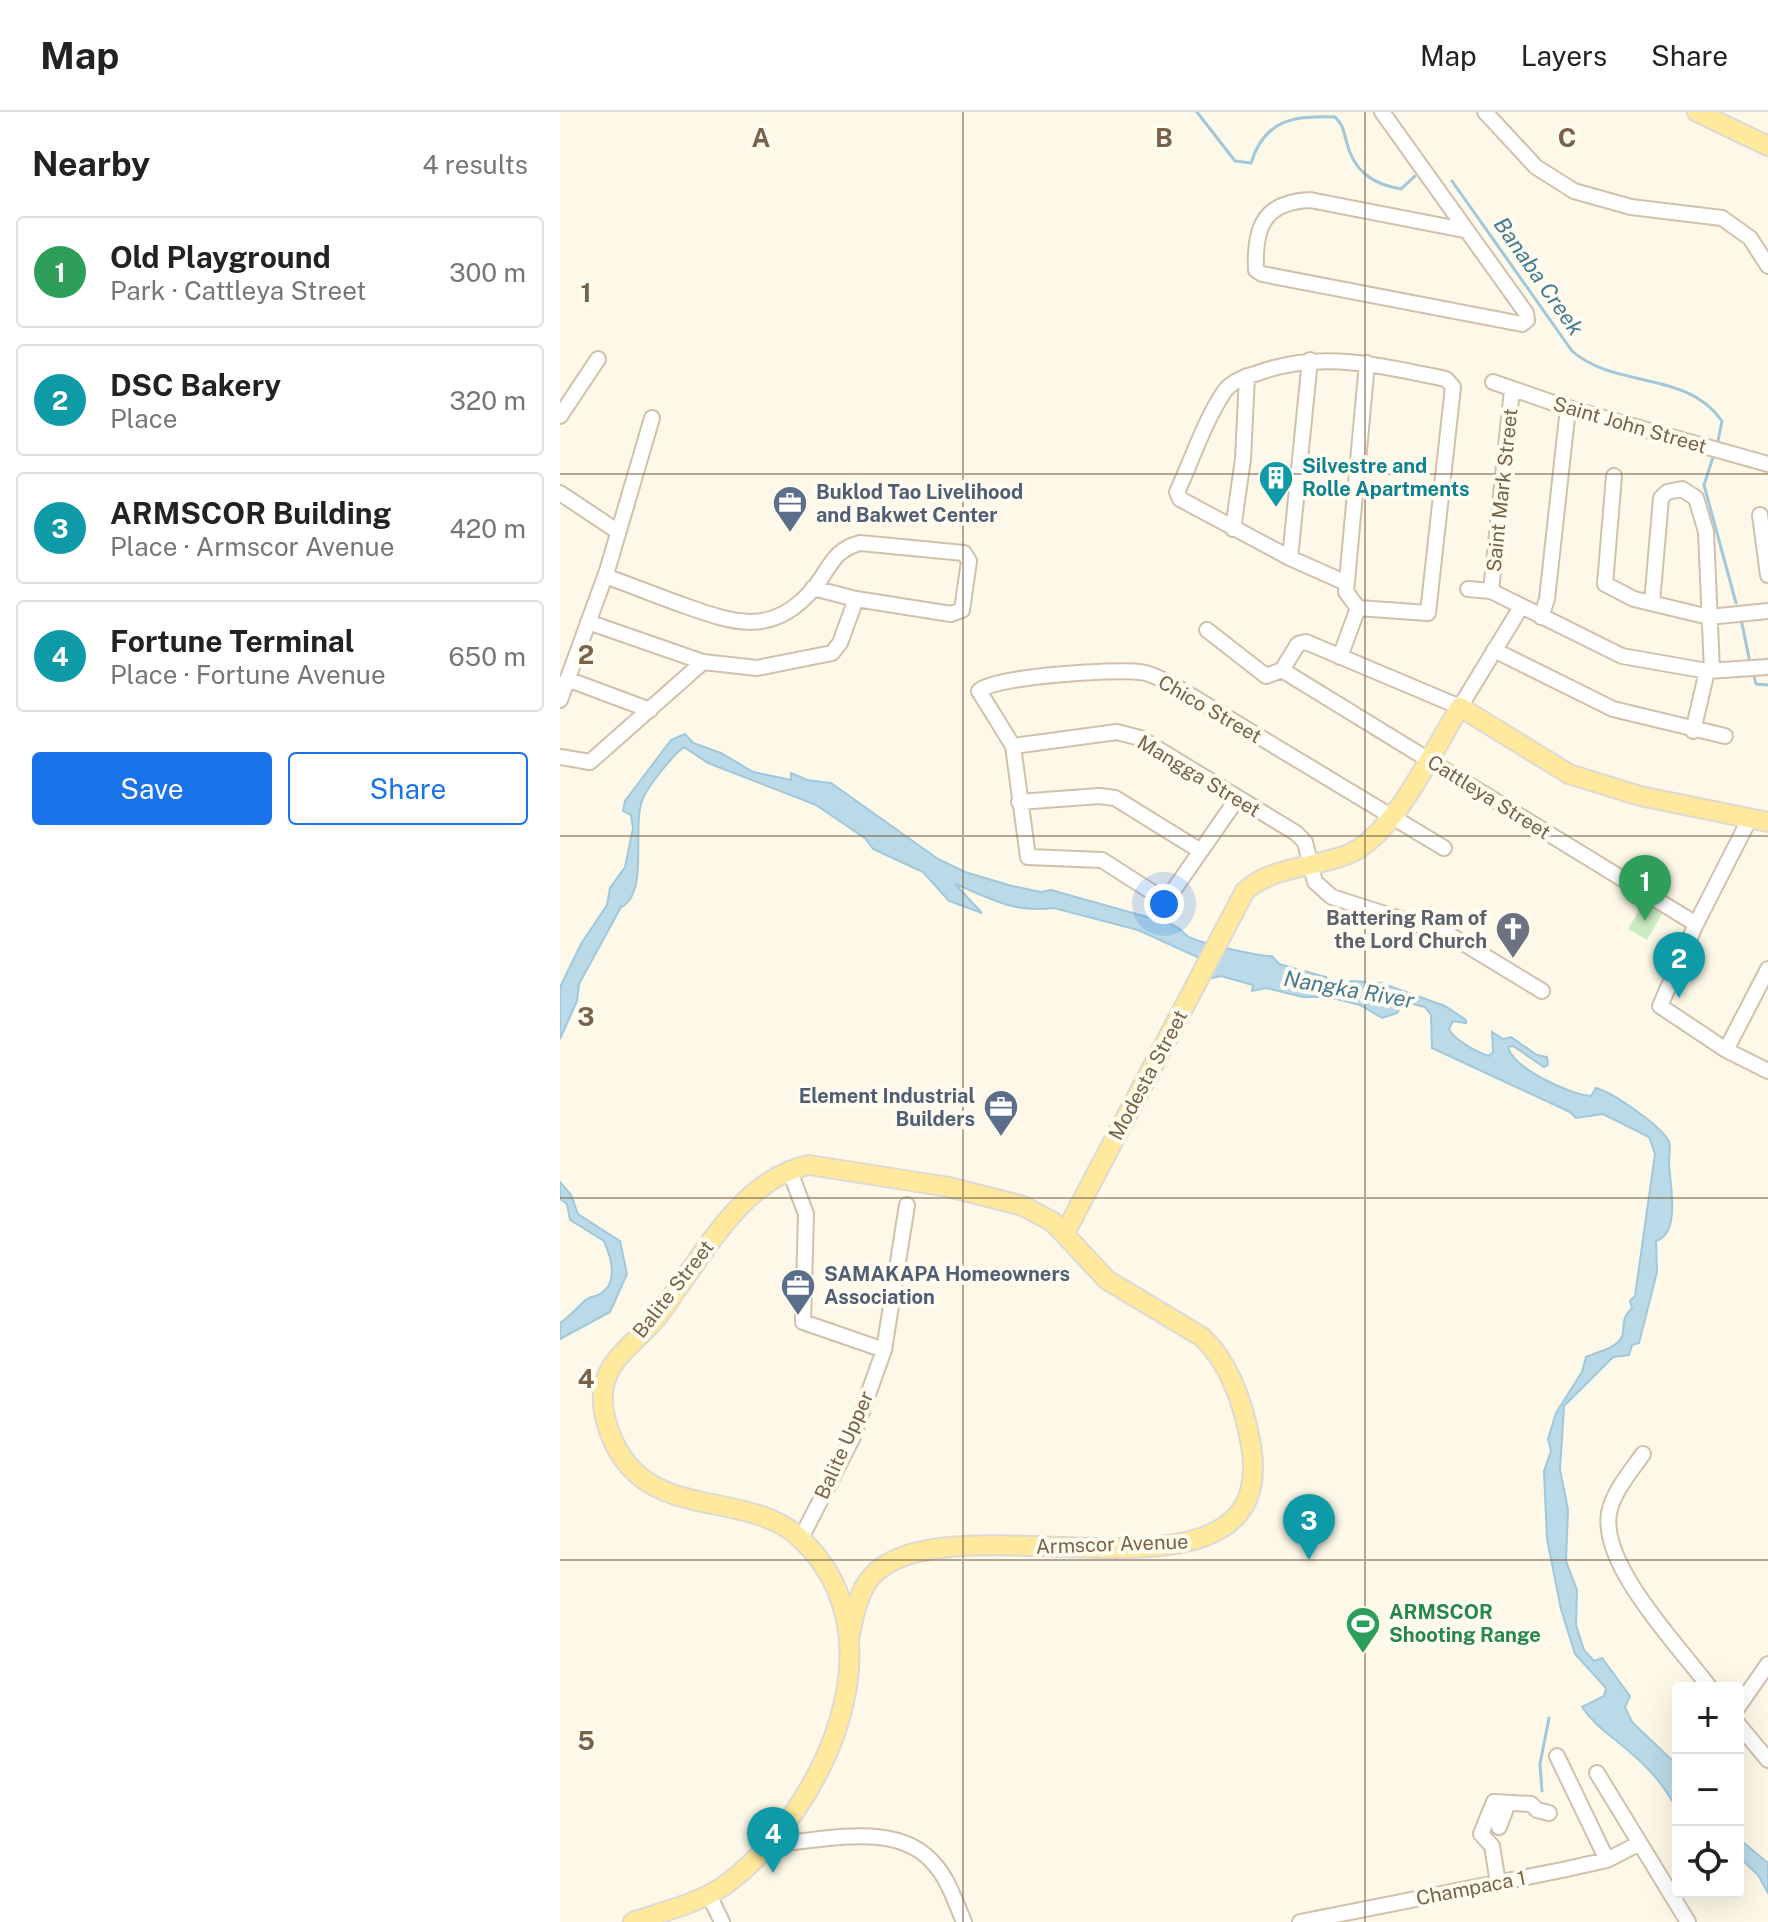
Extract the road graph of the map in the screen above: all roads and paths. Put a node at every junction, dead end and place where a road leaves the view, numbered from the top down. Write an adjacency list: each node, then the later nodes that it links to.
1 (1382, 112): 5 (street)
2 (1485, 112): 6 (street)
3 (1697, 112): 4 (main road)
4 (1768, 146)
5 (1464, 230): 5 (street)
6 (1768, 266)
7 (598, 359): 14 (street)
8 (1310, 360): 9 (street); 10 (street); 22 (street)
9 (1367, 363): 25 (street); 32 (street)
10 (1247, 376): 20 (street); 20 (street)
11 (1493, 382): 12 (street, Saint John Street)
12 (1512, 390): 13 (street, Saint John Street); 28 (street, Saint Mark Street)
13 (1568, 408): 16 (street, Saint John Street); 34 (street)
14 (560, 416)
15 (652, 418): 21 (street)
16 (1768, 464)
17 (1614, 476): 30 (street)
18 (560, 493): 21 (street)
19 (1760, 515): 23 (street)
20 (1233, 529): 22 (street)
21 (617, 531): 24 (street)
22 (1290, 558): 25 (street)
23 (1768, 575)
24 (605, 576): 26 (street); 36 (street)
25 (1344, 582): 32 (street)
26 (813, 588): 29 (street); 29 (street)
27 (1468, 589): 28 (street)
28 (1491, 591): 31 (street)
29 (856, 599): 40 (street)
30 (1652, 603): 35 (street); 35 (street)
31 (1521, 607): 34 (street); 38 (street)
32 (1358, 608): 39 (street)
33 (1768, 611): 35 (street)
34 (1541, 617): 43 (street)
35 (1709, 617): 43 (street)
36 (588, 622): 40 (street); 44 (street)
37 (1207, 630): 42 (street, Cattleya Street)
38 (1494, 650): 46 (street); 48 (street)
39 (1340, 657): 42 (street); 46 (street)
40 (703, 662): 47 (street)
41 (1768, 667): 43 (street)
42 (1282, 670): 52 (street, Cattleya Street)
43 (1710, 671): 48 (street)
44 (567, 679): 45 (street); 47 (street)
45 (560, 700)
46 (1460, 707): 52 (main road, Modesta Street); 56 (main road)
47 (650, 710): 51 (street)
48 (1693, 731): 49 (street)
49 (1725, 736)
50 (1013, 746): 53 (street, Mangga Street); 54 (street); 55 (street, Chico Street)
51 (560, 757)
52 (1427, 759): 55 (main road, Modesta Street); 60 (street, Cattleya Street)
53 (1237, 799): 58 (street); 59 (street, Mangga Street)
54 (1019, 802): 58 (street); 58 (street)
55 (1391, 819): 57 (street); 59 (main road, Modesta Street)
56 (1759, 820): 60 (street)
57 (1444, 848)
58 (1199, 850)
59 (1312, 866): 62 (street, Mangga Street); 67 (main road, Modesta Street)
60 (1696, 924): 63 (street)
61 (1768, 969): 63 (street)
62 (1542, 991)
63 (1726, 1050): 64 (street)
64 (1768, 1071)
65 (789, 1169): 67 (main road); 68 (street); 70 (main road, Balite Street)
66 (907, 1205): 68 (street, Balite Upper)
67 (1065, 1233): 71 (main road, Armscor Avenue)
68 (884, 1350): 70 (street, Balite Upper)
69 (1643, 1454): 73 (street)
70 (801, 1538): 71 (main road, Balite Street)
71 (850, 1634): 82 (main road)
72 (1768, 1664): 74 (street)
73 (1705, 1682)
74 (1744, 1698)
75 (1744, 1731): 77 (street)
76 (1557, 1756): 84 (street)
77 (1768, 1760)
78 (1597, 1773): 83 (street)
79 (1508, 1803): 80 (street); 81 (street); 85 (street)
80 (1549, 1813)
81 (1499, 1827)
82 (769, 1844): 86 (main road); 89 (street)
83 (1638, 1844): 84 (street, Champaca 1); 91 (street)
84 (1607, 1860): 85 (street, Champaca 1)
85 (1498, 1883): 90 (street, Champaca 1)
86 (709, 1895): 87 (main road); 88 (street)
87 (633, 1922)
88 (722, 1922)
89 (964, 1922)
90 (1300, 1922)
91 (1688, 1922)

